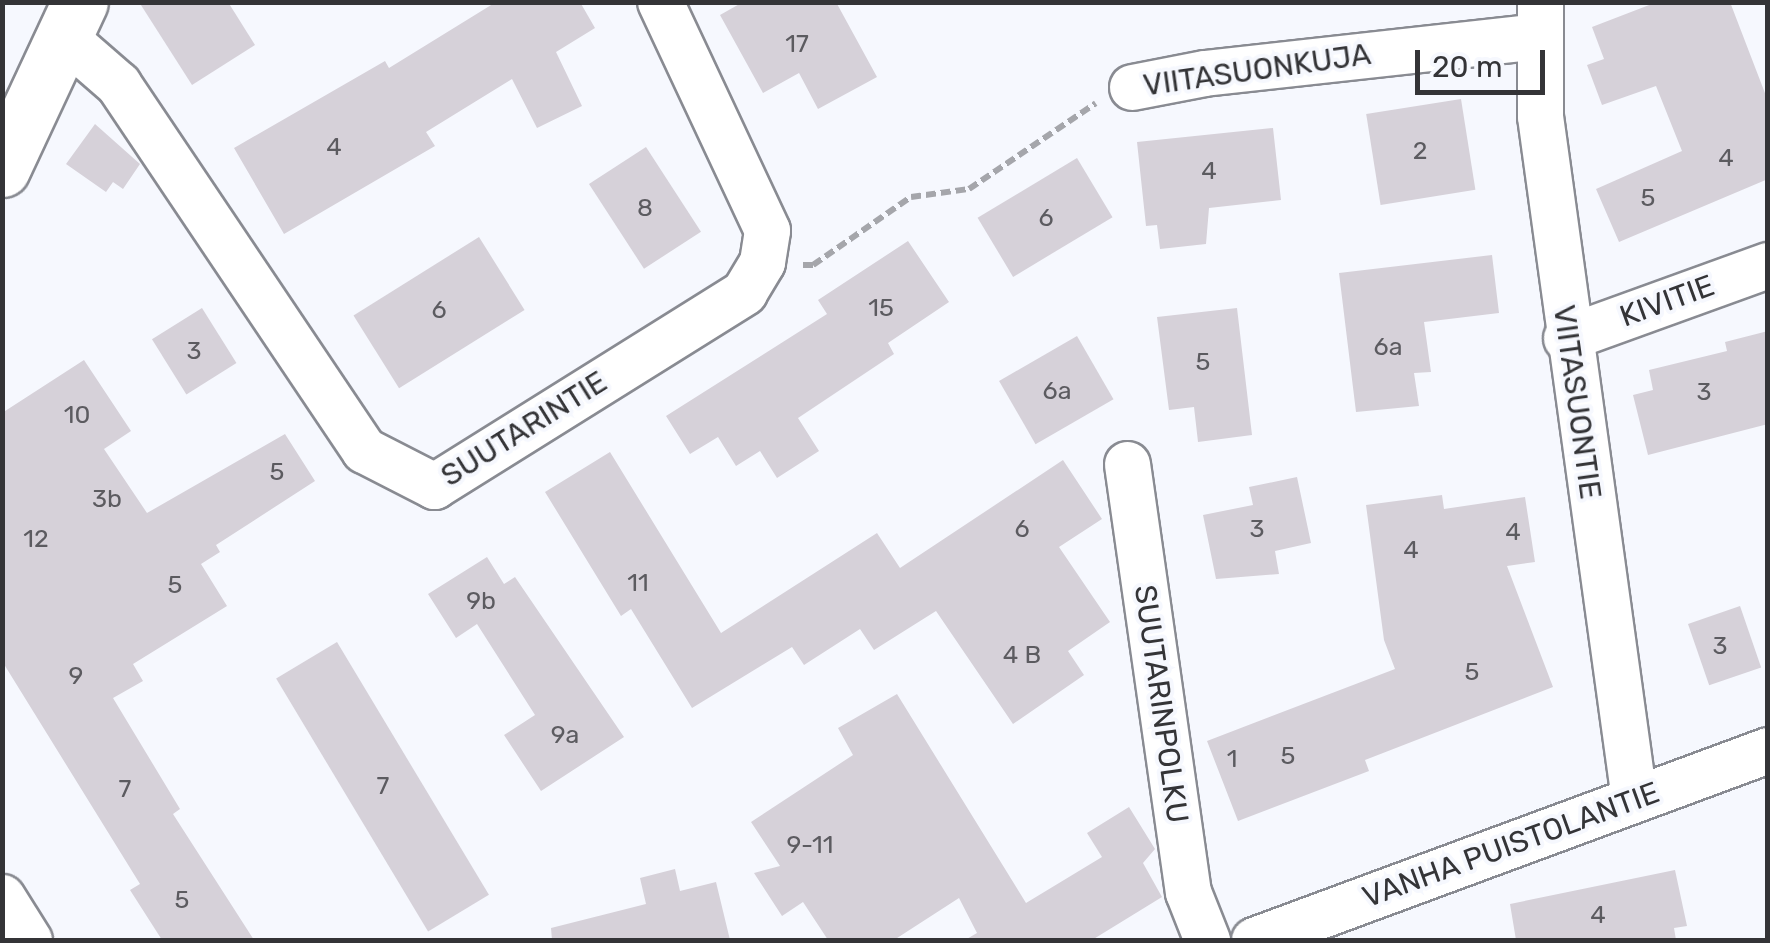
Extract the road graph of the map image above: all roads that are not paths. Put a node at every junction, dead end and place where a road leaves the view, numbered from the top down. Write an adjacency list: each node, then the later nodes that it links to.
1 (660, 2): 3 (street, SUUTARINTIE)
2 (1539, 19): 4 (street, VIITASUONKUJA); 7 (street, VIITASUONTIE)
3 (72, 20): 5 (street)
4 (1132, 87)
5 (2, 169)
6 (1768, 264): 7 (street, KIVITIE)
7 (1566, 338): 10 (street, VIITASUONTIE)
8 (1127, 464): 13 (street, SUUTARINPOLKU)
9 (1768, 750): 10 (street, VANHA PUISTOLANTIE)
10 (1634, 799): 14 (street, VANHA PUISTOLANTIE)
11 (2, 897): 12 (street)
12 (29, 940)
13 (1207, 940)
14 (1254, 940)

